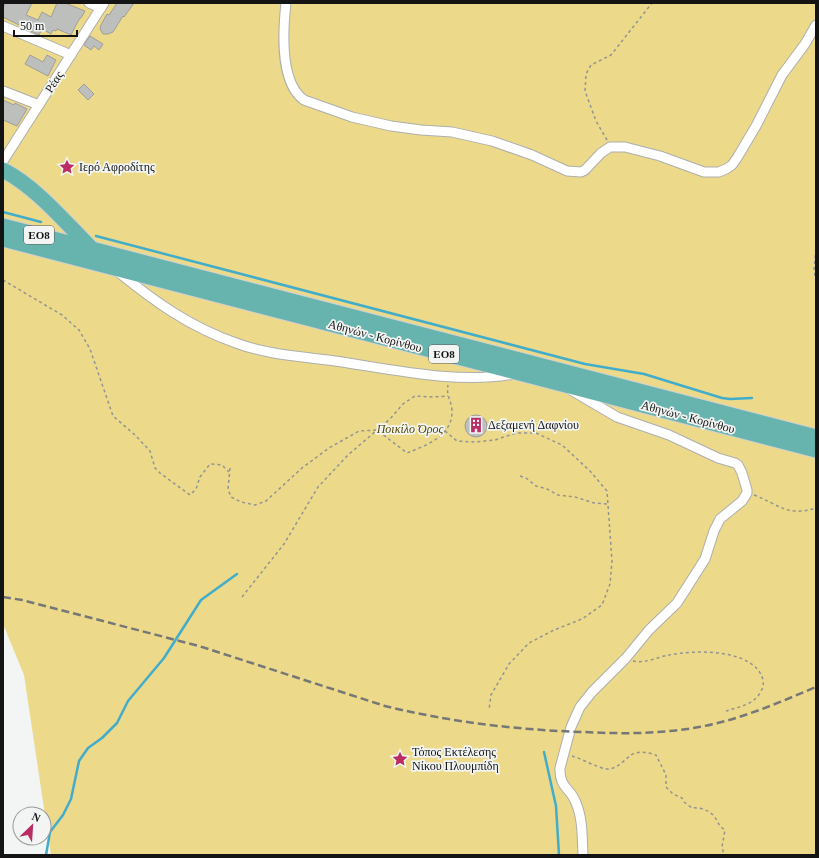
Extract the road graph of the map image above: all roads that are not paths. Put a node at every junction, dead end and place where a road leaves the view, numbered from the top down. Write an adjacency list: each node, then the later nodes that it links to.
1 (89, 3): 3 (street)
2 (286, 3): 4 (street)
3 (102, 6): 6 (street, Ρέας)
4 (816, 25)
5 (3, 26): 6 (street)
6 (71, 55): 8 (street, Ρέας)
7 (3, 91): 8 (street)
8 (39, 105): 9 (street, Ρέας)
9 (3, 161)
10 (3, 170): 13 (highway)
11 (3, 226): 13 (highway, Αθηνών - Κορίνθου / ΕΟ8)
12 (3, 239): 14 (highway, Αθηνών - Κορίνθου / ΕΟ8)
13 (92, 248): 17 (highway, Αθηνών - Κορίνθου / ΕΟ8)
14 (113, 268): 15 (highway, Αθηνών - Κορίνθου / ΕΟ8); 15 (street)
15 (520, 373): 16 (highway, Αθηνών - Κορίνθου / ΕΟ8)
16 (561, 384): 18 (highway, Αθηνών - Κορίνθου / ΕΟ8); 19 (street)
17 (816, 437)
18 (816, 450)
19 (583, 855)

